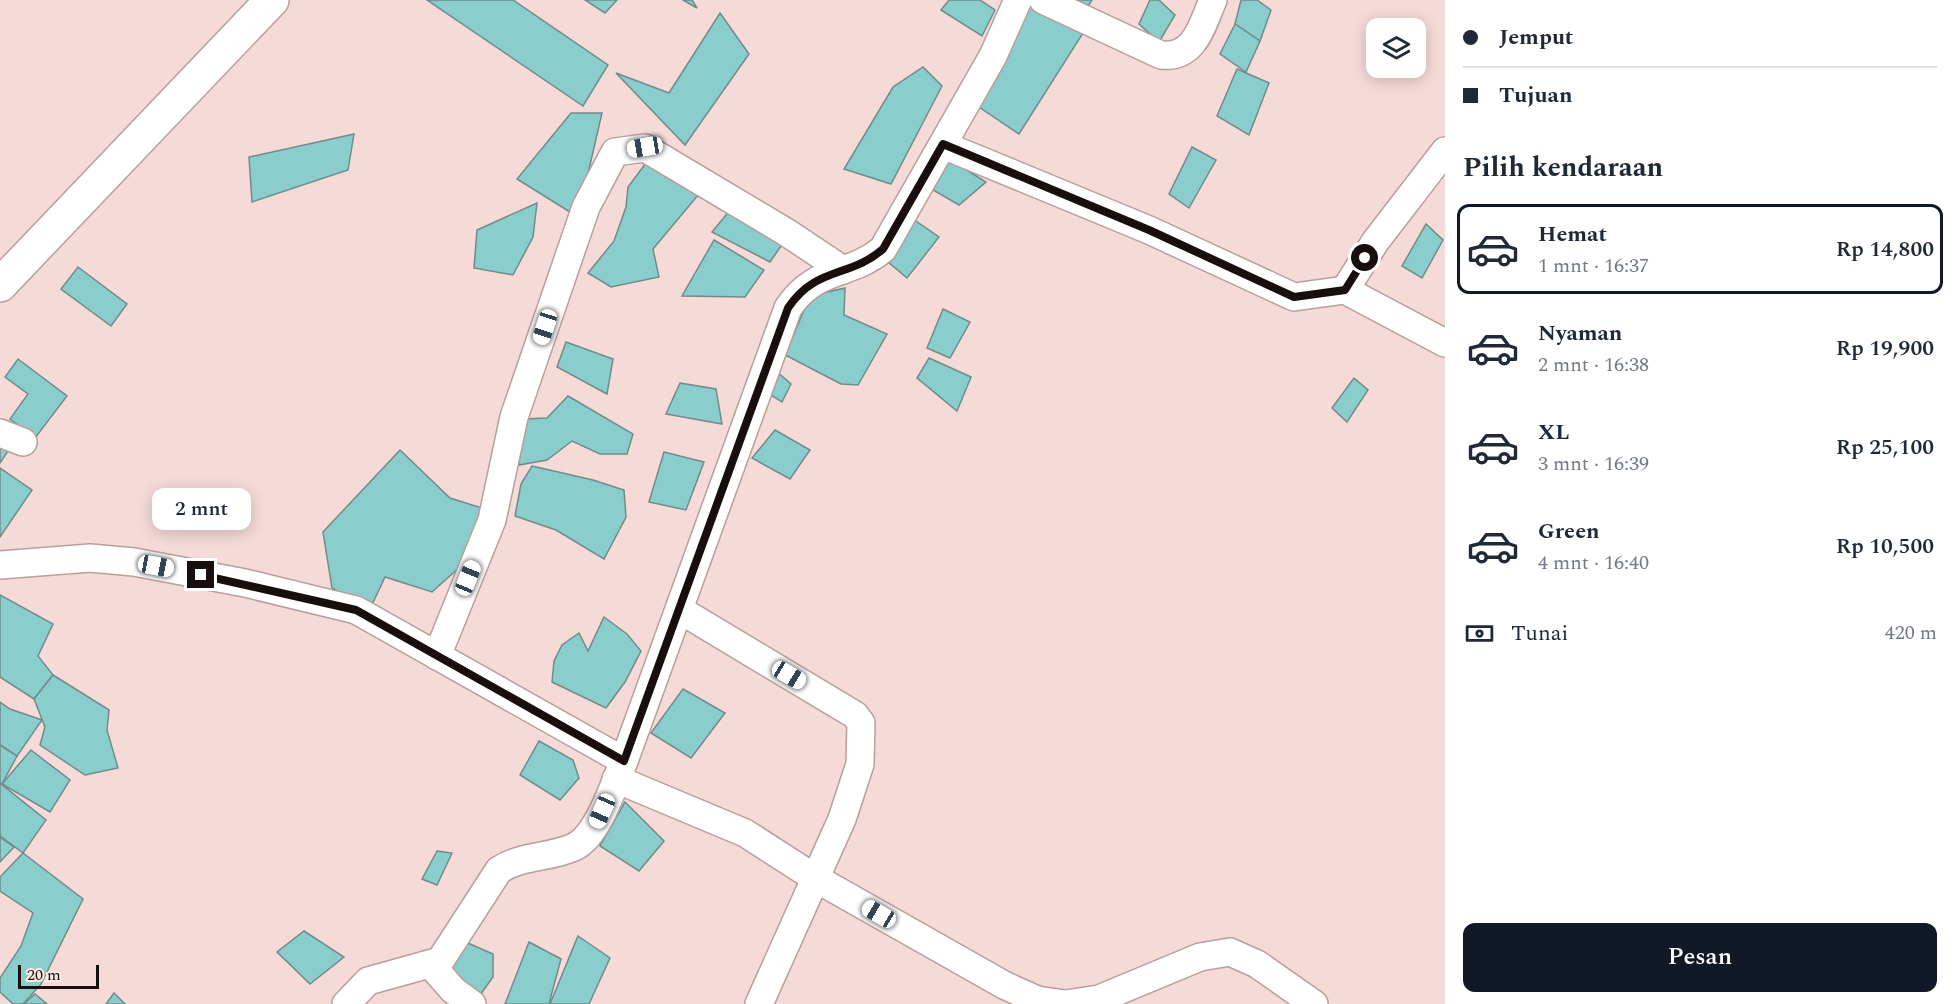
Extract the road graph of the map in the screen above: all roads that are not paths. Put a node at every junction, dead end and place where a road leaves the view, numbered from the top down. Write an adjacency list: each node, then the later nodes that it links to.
1 (272, 0): 8 (main road)
2 (1018, 0): 5 (street)
3 (1043, 0): 4 (street)
4 (1213, 0)
5 (943, 144): 7 (street); 9 (street)
6 (1445, 150): 9 (street)
7 (843, 270): 12 (street); 13 (street)
8 (0, 285)
9 (1345, 290): 10 (street)
10 (1445, 343)
11 (0, 565): 13 (street)
12 (680, 610): 14 (street); 15 (street)
13 (437, 656): 14 (street)
14 (620, 770): 15 (street); 16 (street)
15 (815, 878): 19 (street); 20 (street)
16 (431, 964): 17 (street); 18 (street)
17 (346, 1004)
18 (472, 1004)
19 (759, 1004)
20 (1065, 1004): 21 (street)
21 (1314, 1004)

